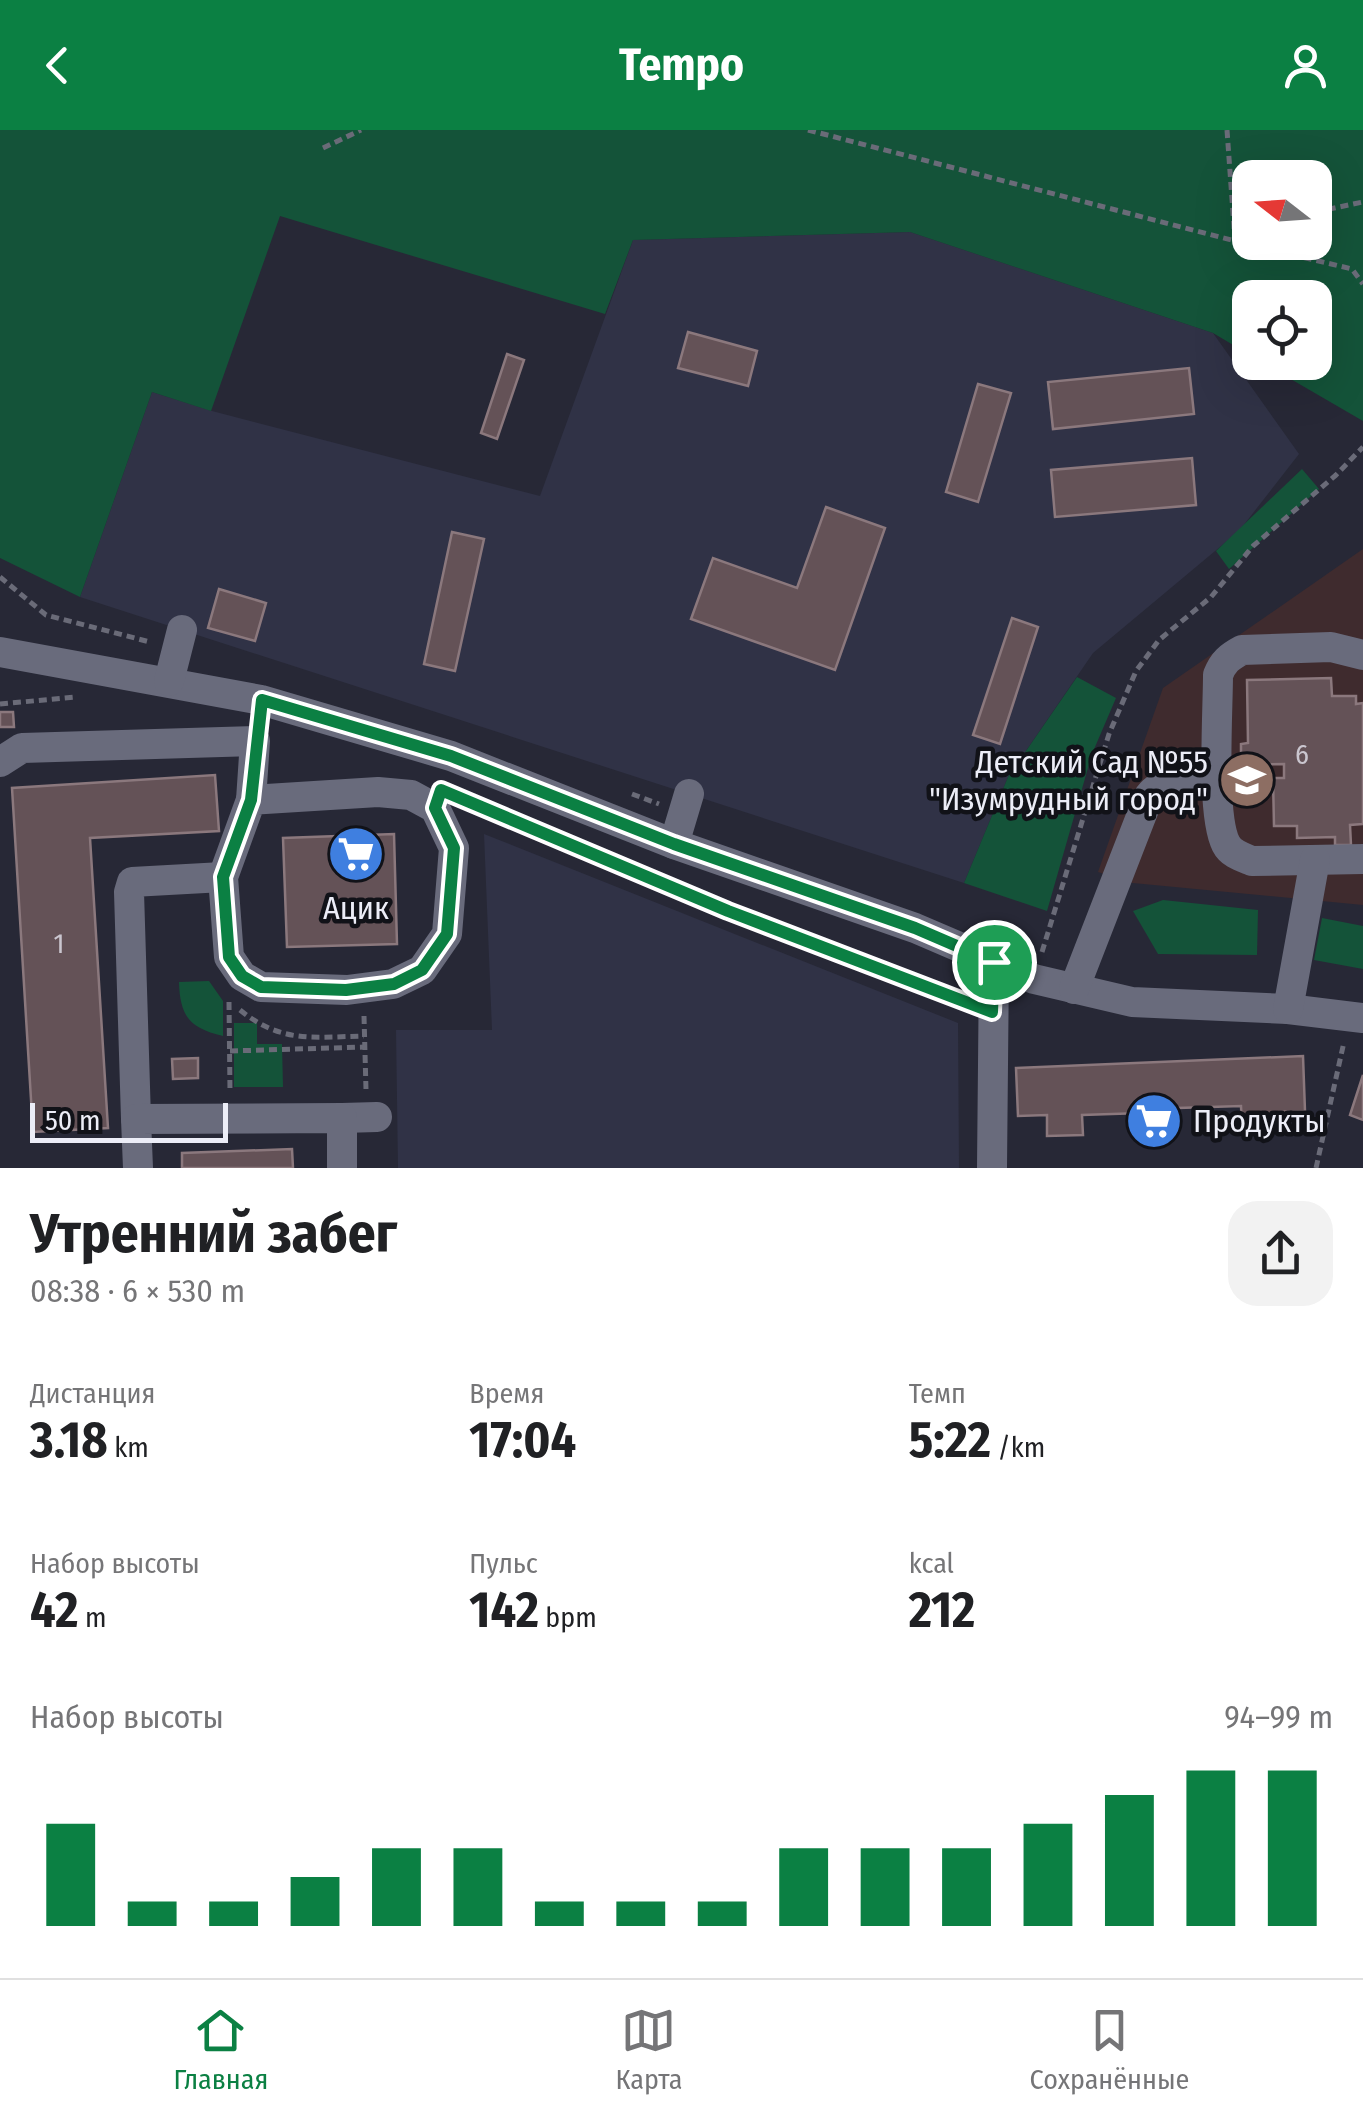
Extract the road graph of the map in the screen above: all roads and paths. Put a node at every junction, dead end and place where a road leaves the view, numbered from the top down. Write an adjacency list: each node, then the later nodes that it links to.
1 (361, 130): 4 (path)
2 (808, 130): 8 (path)
3 (1227, 130): 5 (path)
4 (323, 148)
5 (1232, 199)
6 (1363, 202): 7 (path)
7 (1332, 208)
8 (1232, 239)
9 (1316, 260): 10 (path)
10 (1363, 284)
11 (1363, 447): 34 (path)
12 (0, 577): 13 (path)
13 (93, 628)
14 (182, 630): 17 (street)
15 (0, 652): 17 (street)
16 (1363, 655): 24 (street)
17 (169, 681): 19 (street)
18 (90, 698): 20 (path)
19 (262, 700): 21 (street); 22 (street)
20 (0, 704)
21 (255, 741): 23 (street); 27 (street)
22 (451, 756): 26 (street); 28 (street)
23 (0, 762)
24 (1217, 780): 30 (street); 36 (street)
25 (689, 794): 28 (street)
26 (438, 799): 27 (street); 35 (street); 38 (path)
27 (251, 800): 31 (street)
28 (674, 844): 33 (street)
29 (1363, 859): 30 (street)
30 (1314, 860): 37 (street)
31 (223, 877): 32 (street); 43 (street)
32 (229, 957): 35 (street); 41 (path)
33 (994, 962): 34 (street); 38 (street)
34 (1034, 978): 36 (street)
35 (363, 988): 40 (path)
36 (1074, 990): 37 (street)
37 (1288, 1009): 39 (street)
38 (992, 1012): 47 (street)
39 (1356, 1017): 48 (path)
40 (364, 1047): 41 (path); 42 (path)
41 (230, 1051): 44 (path)
42 (362, 1118): 44 (street); 46 (street)
43 (136, 1119): 44 (street); 45 (street)
44 (230, 1119)
45 (138, 1168)
46 (342, 1168)
47 (992, 1168)
48 (1316, 1168)

